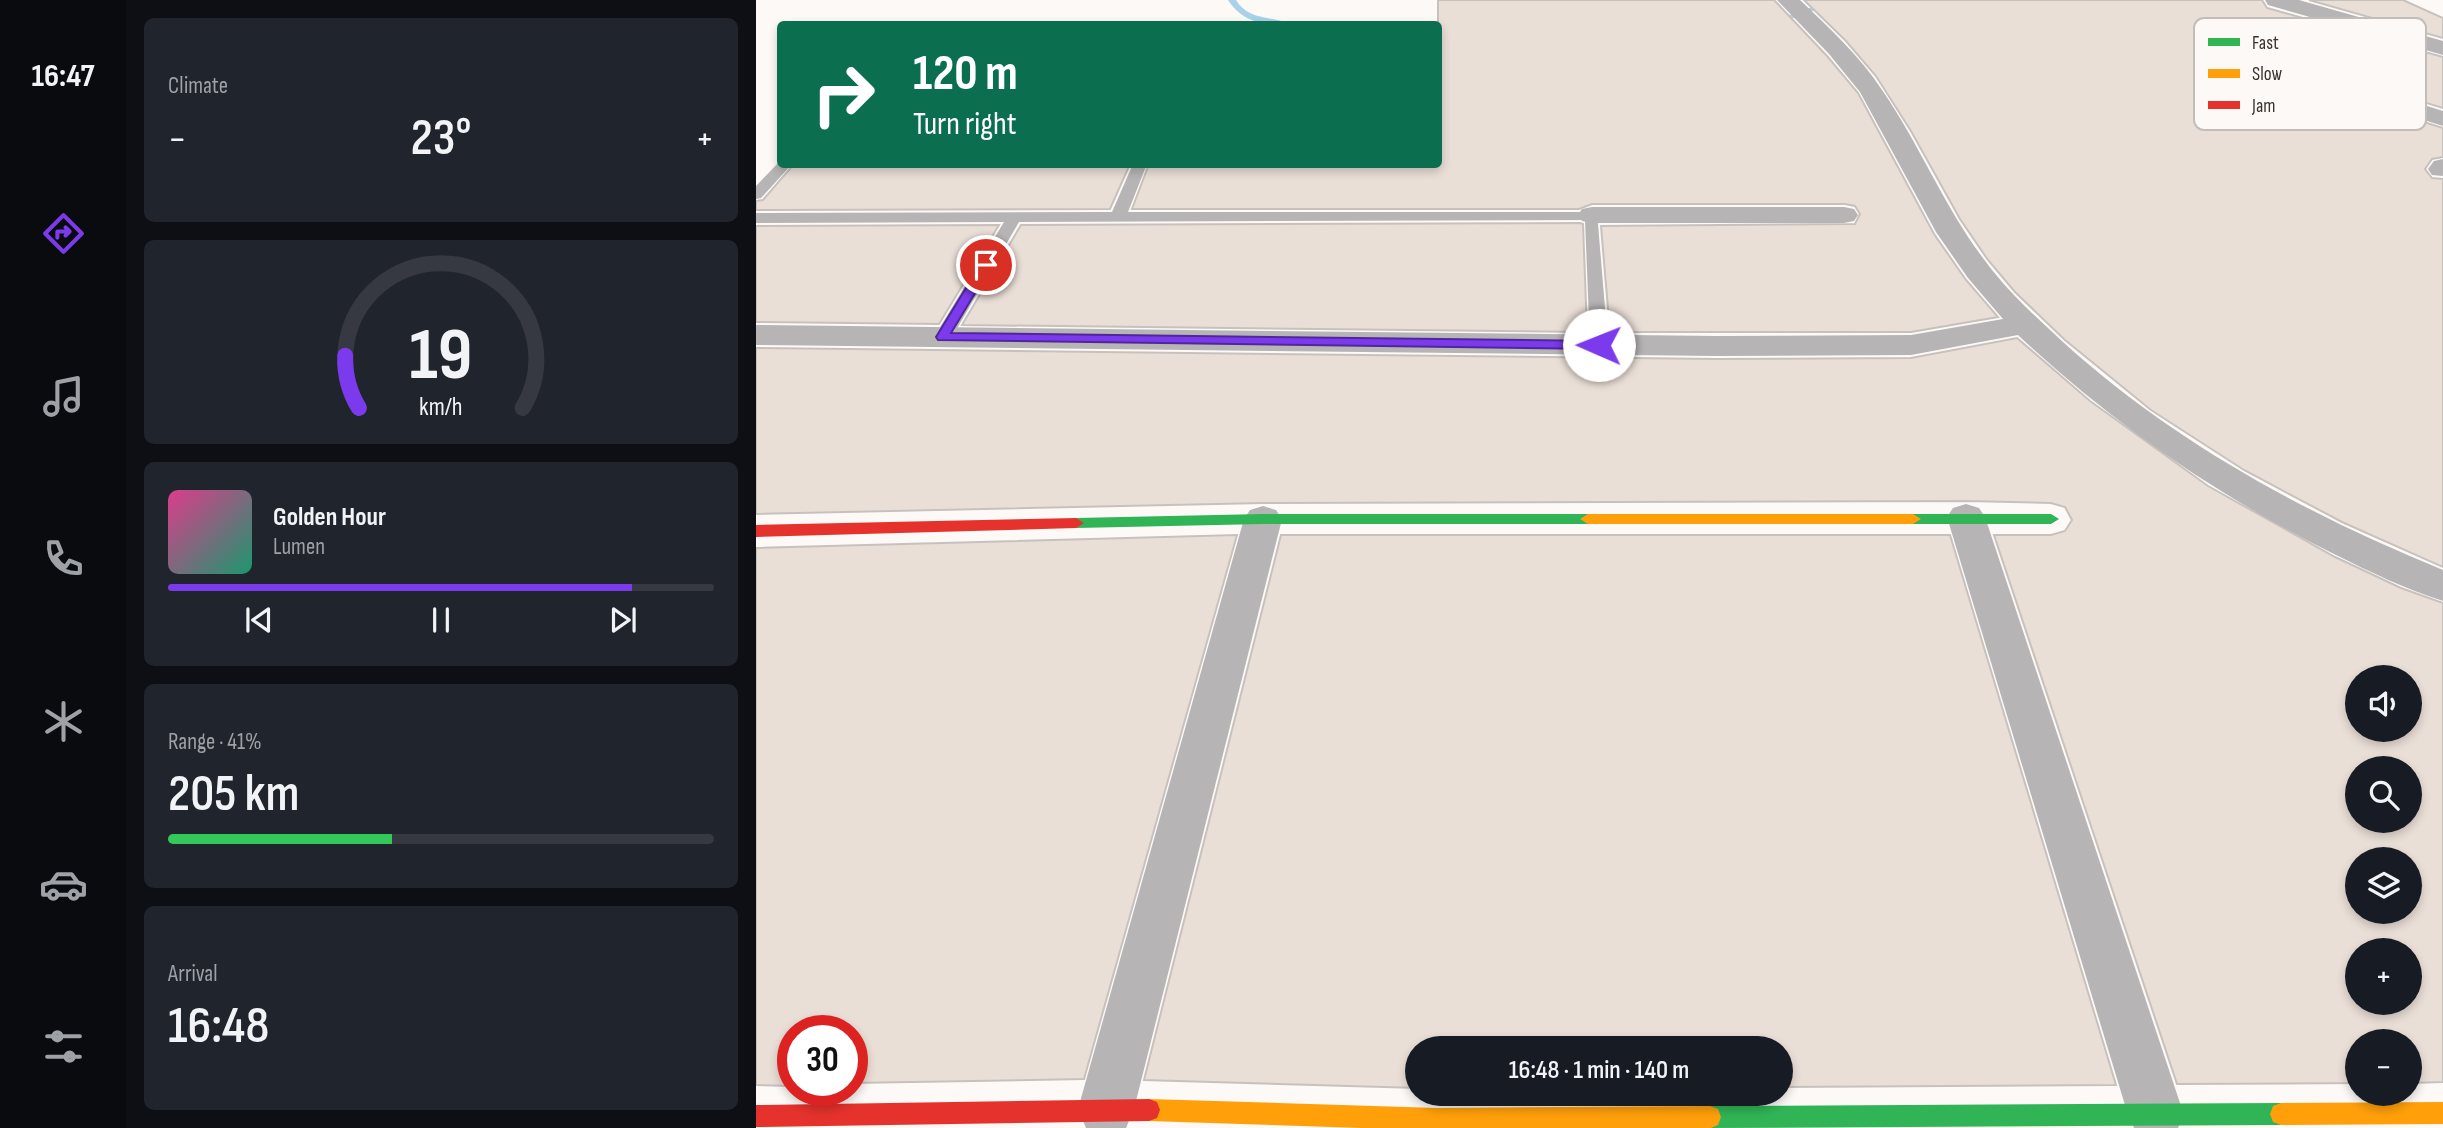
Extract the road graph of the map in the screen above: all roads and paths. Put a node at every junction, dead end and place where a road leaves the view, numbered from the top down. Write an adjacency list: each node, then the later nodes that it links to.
1 (1788, 0): 16 (street)
2 (2276, 0): 3 (street)
3 (2339, 18)
4 (2426, 43): 5 (street)
5 (2443, 48)
6 (2426, 114): 7 (street)
7 (2443, 119)
8 (781, 168): 10 (lane)
9 (1138, 168): 14 (lane)
10 (756, 195)
11 (1592, 215): 12 (street); 14 (lane); 19 (lane)
12 (1844, 215)
13 (1014, 217): 14 (lane); 15 (lane); 18 (lane)
14 (1118, 217)
15 (756, 218)
16 (2026, 324): 19 (street); 24 (street)
17 (756, 335): 18 (street)
18 (943, 337): 19 (street)
19 (1599, 345)
20 (1966, 517): 21 (street); 22 (street); 27 (street)
21 (1263, 519): 23 (street); 25 (street)
22 (2050, 519)
23 (756, 531)
24 (2443, 586)
25 (1106, 1109): 28 (street); 29 (street)
26 (2443, 1113): 27 (street)
27 (2156, 1115): 29 (street)
28 (756, 1116)
29 (1436, 1124)

